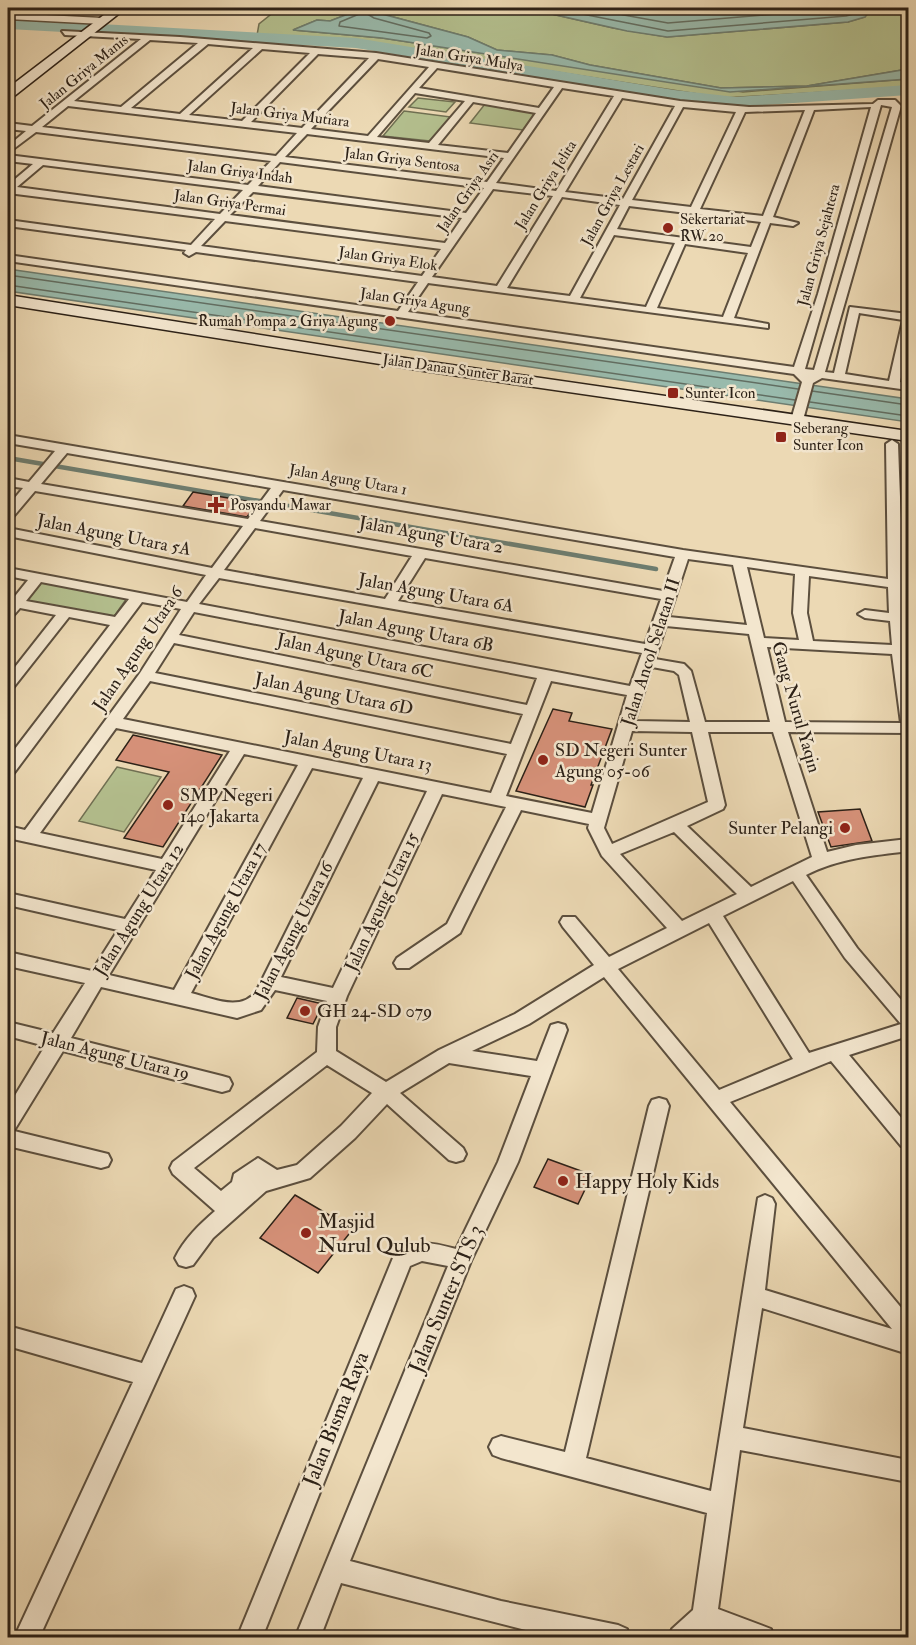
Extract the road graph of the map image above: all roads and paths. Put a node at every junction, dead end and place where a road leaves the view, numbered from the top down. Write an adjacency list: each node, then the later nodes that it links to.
1 (106, 8): 4 (main road)
2 (120, 8): 4 (main road)
3 (8, 16): 4 (street)
4 (91, 25): 5 (street, Jalan Griya Mulya); 6 (main road); 14 (main road)
5 (149, 37): 7 (street, Jalan Griya Mulya); 17 (street, Jalan Griya Manis)
6 (54, 41)
7 (206, 41): 8 (street, Jalan Griya Mulya); 22 (street)
8 (261, 45): 9 (street, Jalan Griya Mulya); 25 (street)
9 (317, 50): 10 (street, Jalan Griya Mulya); 26 (street)
10 (376, 56): 11 (street, Jalan Griya Mulya); 29 (street)
11 (434, 66): 12 (street, Jalan Griya Mulya); 13 (street)
12 (559, 86): 15 (street, Jalan Griya Mulya); 24 (street, Jalan Griya Asri)
13 (412, 90): 16 (street); 30 (street)
14 (8, 94)
15 (619, 96): 19 (street, Jalan Griya Mulya); 40 (street, Jalan Griya Jelita)
16 (471, 99): 24 (street); 31 (street)
17 (66, 103): 22 (street, Jalan Griya Mutiara); 28 (street, Jalan Griya Manis)
18 (875, 103): 20 (street, Jalan Griya Mulya); 23 (street, Jalan Griya Mulya); 56 (street, Jalan Griya Sejahtera)
19 (680, 104): 21 (street, Jalan Griya Mulya); 41 (street, Jalan Griya Lestari)
20 (811, 107): 21 (street, Jalan Griya Mulya); 45 (street)
21 (742, 109): 42 (street)
22 (123, 110): 25 (street, Jalan Griya Mutiara)
23 (895, 110): 57 (street, Jalan Griya Sejahtera)
24 (542, 111): 33 (street, Jalan Griya Asri)
25 (182, 117): 26 (street, Jalan Griya Mutiara)
26 (244, 124): 29 (street, Jalan Griya Mutiara)
27 (8, 126): 28 (street, Jalan Griya Sentosa)
28 (33, 129): 32 (street, Jalan Griya Manis); 35 (street, Jalan Griya Sentosa)
29 (305, 131): 30 (street, Jalan Griya Mutiara); 35 (street)
30 (370, 139): 31 (street, Jalan Griya Mutiara)
31 (432, 146): 33 (street, Jalan Griya Mutiara)
32 (8, 150)
33 (511, 156): 37 (street, Jalan Griya Asri)
34 (8, 158): 36 (street, Jalan Griya Indah)
35 (278, 159): 37 (street, Jalan Griya Sentosa); 39 (street)
36 (40, 162): 38 (street); 39 (street, Jalan Griya Indah)
37 (490, 186): 40 (street, Jalan Griya Sentosa); 43 (street, Jalan Griya Asri)
38 (8, 189): 44 (street, Jalan Griya Permai)
39 (250, 189): 43 (street, Jalan Griya Indah); 44 (street)
40 (559, 194): 41 (street, Jalan Griya Sentosa); 55 (street, Jalan Griya Jelita)
41 (626, 202): 42 (street, Jalan Griya Sentosa); 48 (street, Jalan Griya Lestari)
42 (694, 211): 45 (street, Jalan Griya Sentosa)
43 (469, 216): 50 (street, Jalan Griya Asri)
44 (223, 217): 50 (street, Jalan Griya Permai); 51 (street)
45 (767, 220): 47 (street, Jalan Griya Sentosa); 52 (street)
46 (8, 223): 51 (street, Jalan Griya Elok)
47 (793, 223)
48 (610, 231): 49 (street); 59 (street, Jalan Griya Lestari)
49 (681, 241): 52 (street); 62 (street)
50 (448, 247): 54 (street, Jalan Griya Asri)
51 (191, 251): 54 (street, Jalan Griya Elok)
52 (755, 251): 66 (street)
53 (8, 258): 64 (street, Jalan Griya Agung)
54 (425, 280): 55 (street, Jalan Griya Elok); 64 (street, Jalan Griya Asri)
55 (500, 290): 59 (street, Jalan Griya Elok)
56 (823, 294): 57 (street); 68 (street, Jalan Griya Sejahtera)
57 (841, 297): 60 (street); 70 (street, Jalan Griya Sejahtera)
58 (8, 300): 61 (main road, Jalan Danau Sunter Barat)
59 (573, 300): 62 (street, Jalan Griya Elok)
60 (909, 306)
61 (34, 310): 63 (main road, Jalan Danau Sunter Barat); 71 (main road, Jalan Danau Sunter Barat)
62 (650, 311): 66 (street, Jalan Griya Elok)
63 (8, 312)
64 (401, 314): 68 (street, Jalan Griya Agung)
65 (909, 319): 69 (street); 72 (street)
66 (727, 321): 67 (street, Jalan Griya Elok)
67 (764, 326)
68 (798, 372): 70 (street, Jalan Griya Agung)
69 (838, 379): 70 (street); 72 (street)
70 (811, 380): 74 (street, Jalan Griya Sejahtera)
71 (495, 381): 74 (main road, Jalan Danau Sunter Barat); 77 (main road, Jalan Danau Sunter Barat)
72 (894, 385): 73 (street)
73 (909, 387)
74 (798, 415): 75 (main road, Jalan Danau Sunter Barat)
75 (909, 436)
76 (8, 439): 78 (street, Jalan Agung Utara 1)
77 (900, 446): 92 (street)
78 (64, 448): 80 (street); 81 (street, Jalan Agung Utara 1)
79 (8, 482): 80 (street, Jalan Agung Utara 2)
80 (32, 486): 82 (street); 83 (street, Jalan Agung Utara 2)
81 (278, 489): 83 (street, Jalan Agung Utara 6); 86 (street, Jalan Agung Utara 1)
82 (8, 514)
83 (252, 524): 85 (street, Jalan Agung Utara 2); 90 (street, Jalan Agung Utara 6)
84 (8, 532): 90 (street, Jalan Agung Utara 5A)
85 (421, 553): 93 (street, Jalan Agung Utara 2); 95 (street)
86 (683, 554): 87 (street, Jalan Ancol Selatan II); 93 (street, Jalan Ancol Selatan II)
87 (739, 563): 89 (street, Jalan Ancol Selatan II); 103 (street, Gang Nurul Yaqin)
88 (8, 572): 91 (street, Jalan Agung Utara 6B)
89 (802, 572): 92 (street, Jalan Ancol Selatan II); 105 (street)
90 (214, 573): 95 (street, Jalan Agung Utara 6A); 97 (street, Jalan Agung Utara 6)
91 (38, 578): 94 (street, Jalan Agung Utara 6B); 96 (street)
92 (895, 584): 100 (street)
93 (670, 596): 101 (street, Jalan Ancol Selatan II)
94 (138, 597): 97 (street, Jalan Agung Utara 6B); 102 (street)
95 (389, 604): 107 (street, Jalan Agung Utara 6A)
96 (12, 608): 98 (street)
97 (190, 608): 104 (street, Jalan Agung Utara 6); 109 (street, Jalan Agung Utara 6B)
98 (66, 612): 102 (street); 111 (street)
99 (865, 614): 100 (street)
100 (897, 618): 106 (street)
101 (662, 621): 103 (street); 107 (street, Jalan Ancol Selatan II)
102 (119, 622): 122 (street)
103 (755, 636): 105 (street); 118 (street, Gang Nurul Yaqin)
104 (171, 638): 110 (street, Jalan Agung Utara 6); 113 (street, Jalan Agung Utara 6C)
105 (807, 645): 106 (street)
106 (899, 650): 108 (street)
107 (649, 656): 112 (street, Jalan Ancol Selatan II); 117 (street, Jalan Agung Utara 6A)
108 (904, 674): 114 (street)
109 (546, 675): 112 (street, Jalan Agung Utara 6B); 113 (street)
110 (146, 676): 115 (street, Jalan Agung Utara 6); 120 (street, Jalan Agung Utara 6D)
111 (8, 685)
112 (636, 692): 116 (street, Jalan Ancol Selatan II)
113 (532, 711): 120 (street)
114 (908, 719): 118 (street)
115 (112, 722): 119 (street, Jalan Agung Utara 13); 130 (street, Jalan Agung Utara 6)
116 (626, 726): 117 (street); 127 (street, Jalan Ancol Selatan II)
117 (700, 728): 118 (street); 128 (street)
118 (779, 728): 133 (street, Gang Nurul Yaqin)
119 (240, 747): 121 (street, Jalan Agung Utara 13); 134 (street, Jalan Agung Utara 12)
120 (515, 750): 125 (street)
121 (308, 760): 123 (street, Jalan Agung Utara 13); 148 (street, Jalan Agung Utara 17)
122 (8, 769)
123 (373, 774): 124 (street, Jalan Agung Utara 13); 146 (street, Jalan Agung Utara 16)
124 (437, 787): 125 (street, Jalan Agung Utara 13); 147 (street, Jalan Agung Utara 15)
125 (497, 799): 126 (street, Jalan Agung Utara 13)
126 (516, 803): 127 (street, Jalan Agung Utara 13); 143 (street)
127 (597, 820): 132 (street)
128 (676, 825): 132 (street); 136 (street)
129 (8, 832): 130 (street)
130 (29, 836): 134 (street)
131 (909, 845): 133 (street)
132 (608, 852): 141 (street)
133 (821, 860): 135 (street)
134 (166, 866): 140 (street, Jalan Agung Utara 12)
135 (795, 873): 136 (street); 149 (street)
136 (749, 896): 138 (street)
137 (8, 899): 140 (street)
138 (712, 913): 141 (street); 157 (street)
139 (569, 922): 144 (street)
140 (129, 926): 145 (street, Jalan Agung Utara 12)
141 (679, 930): 144 (street)
142 (8, 959): 145 (street, Jalan Agung Utara 16)
143 (403, 963)
144 (605, 967): 156 (street); 161 (street)
145 (96, 980): 148 (street, Jalan Agung Utara 16); 153 (street, Jalan Agung Utara 12)
146 (270, 982): 147 (street); 148 (street, Jalan Agung Utara 16)
147 (338, 996): 155 (street, Jalan Agung Utara 15)
148 (179, 998)
149 (909, 1020)
150 (8, 1029): 153 (street, Jalan Agung Utara 19)
151 (909, 1029): 154 (street)
152 (558, 1030): 158 (street, Jalan Sunter STS 3)
153 (57, 1042): 159 (street, Jalan Agung Utara 19); 163 (street, Jalan Agung Utara 12)
154 (835, 1052): 157 (street); 165 (street)
155 (326, 1055): 160 (street); 168 (street)
156 (446, 1055): 158 (street); 160 (street)
157 (806, 1062): 161 (street)
158 (544, 1070): 171 (street, Jalan Sunter STS 3)
159 (222, 1084)
160 (386, 1092): 166 (street); 168 (street)
161 (714, 1100): 175 (street)
162 (659, 1106): 179 (street)
163 (8, 1124)
164 (8, 1138): 167 (street)
165 (909, 1140)
166 (456, 1154)
167 (101, 1160)
168 (276, 1181): 170 (street)
169 (765, 1204): 173 (street)
170 (186, 1258)
171 (461, 1260): 182 (street, Jalan Sunter STS 3); 186 (street, Jalan Bisma Raya)
172 (184, 1296): 176 (street)
173 (753, 1296): 175 (street); 177 (street)
174 (8, 1336): 176 (street)
175 (907, 1337)
176 (146, 1375): 185 (street)
177 (730, 1437): 180 (street); 181 (street)
178 (501, 1447): 179 (street)
179 (573, 1466): 181 (street)
180 (909, 1471)
181 (721, 1505): 183 (street)
182 (333, 1569): 184 (street, Jalan Sunter STS 3); 187 (street)
183 (705, 1616): 188 (street); 189 (street)
184 (309, 1632)
185 (26, 1638)
186 (249, 1638)
187 (618, 1638)
188 (681, 1638)
189 (762, 1638)

